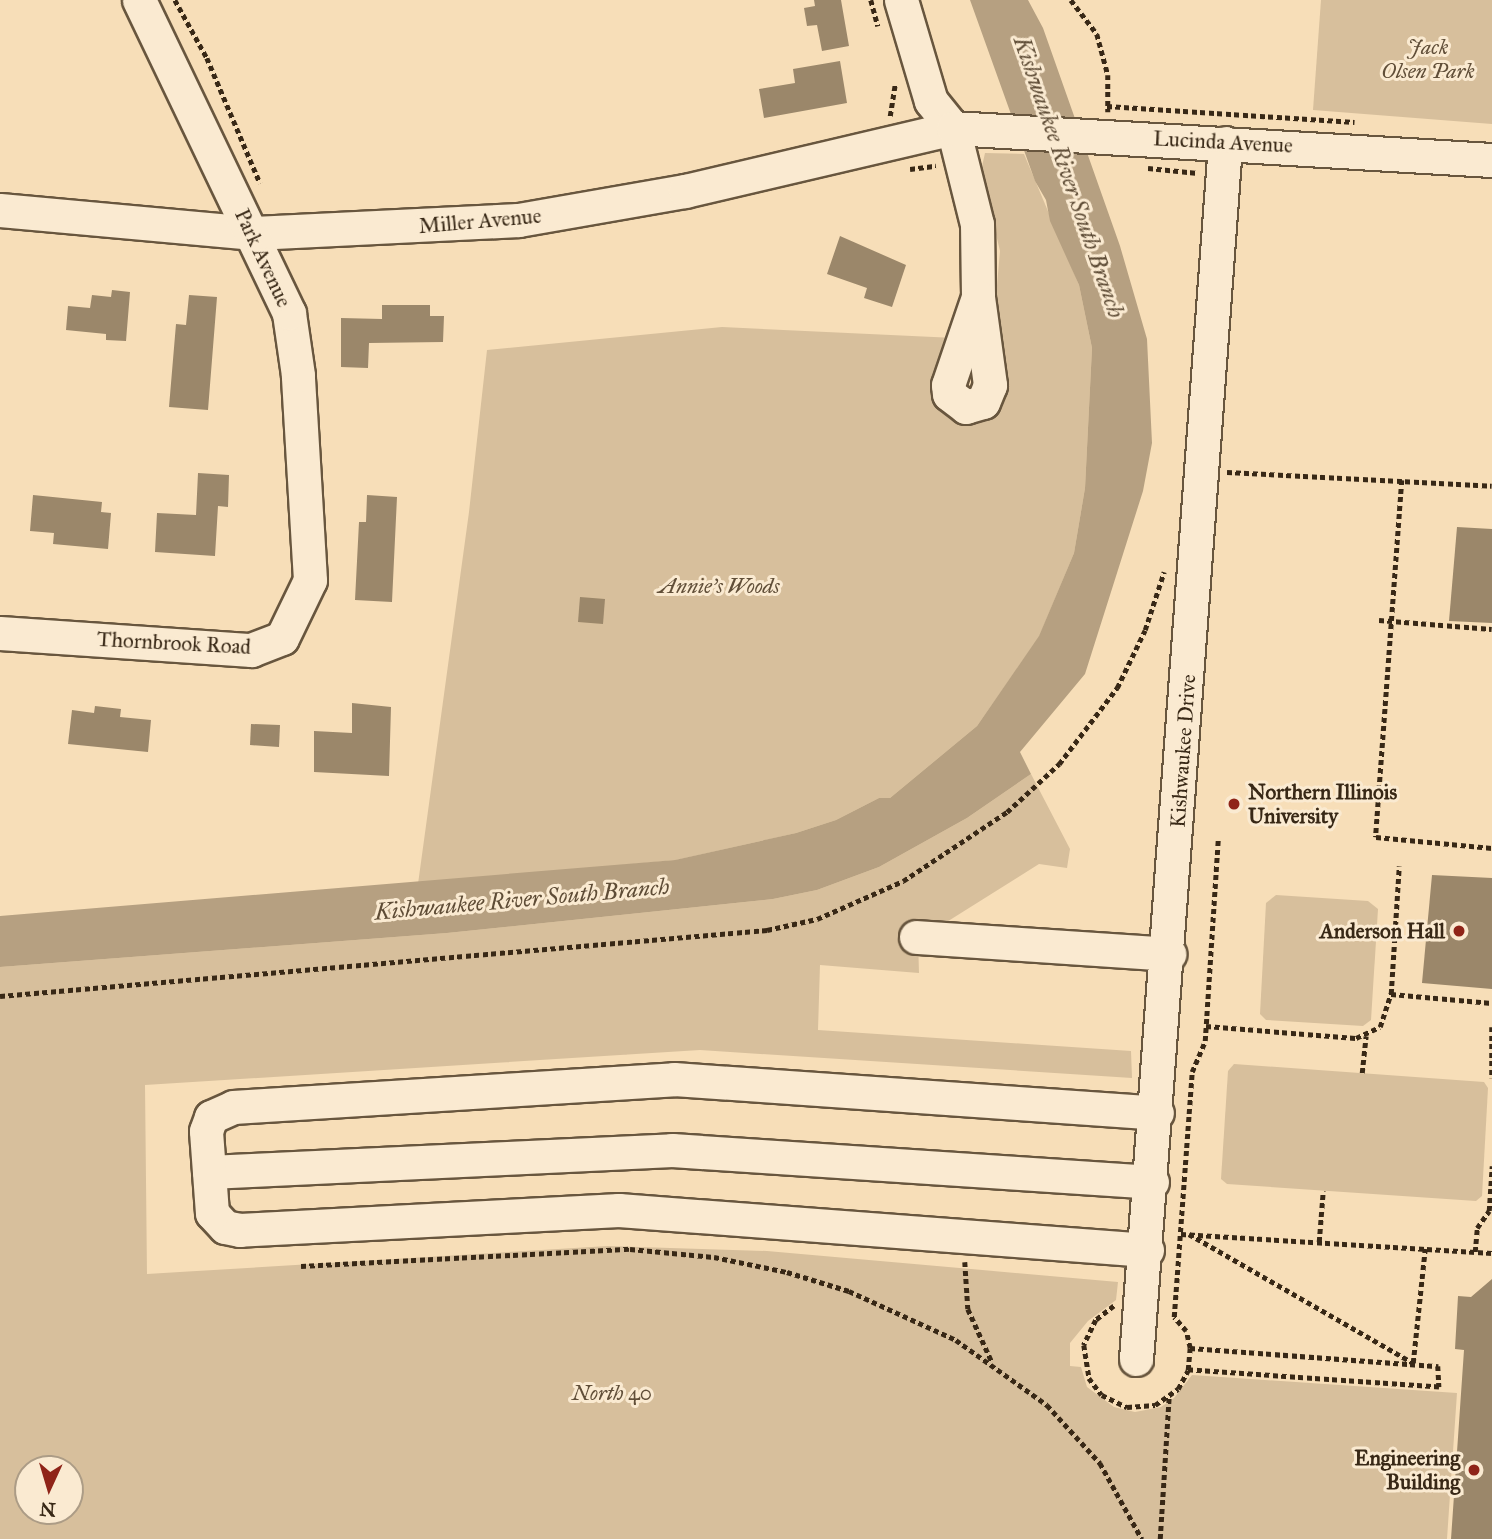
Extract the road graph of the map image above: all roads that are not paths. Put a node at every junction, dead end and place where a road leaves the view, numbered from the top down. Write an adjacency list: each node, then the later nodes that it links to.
1 (139, 0): 7 (street, Park Avenue)
2 (901, 0): 3 (street)
3 (953, 128): 4 (street, Lucinda Avenue); 7 (street, Miller Avenue); 8 (street)
4 (1225, 143): 5 (street, Lucinda Avenue); 12 (street, Kishwaukee Drive)
5 (1492, 160)
6 (0, 210): 7 (street, Miller Avenue)
7 (254, 233): 9 (street, Park Avenue)
8 (978, 297)
9 (310, 580): 10 (street, Thornbrook Road)
10 (0, 633)
11 (916, 937): 12 (street)
12 (1169, 954): 13 (street, Kishwaukee Drive)
13 (1157, 1113): 14 (street); 15 (street, Kishwaukee Drive)
14 (209, 1172): 15 (street); 16 (street)
15 (1152, 1182): 16 (street, Kishwaukee Drive)
16 (1147, 1250): 17 (street, Kishwaukee Drive)
17 (1136, 1359)

